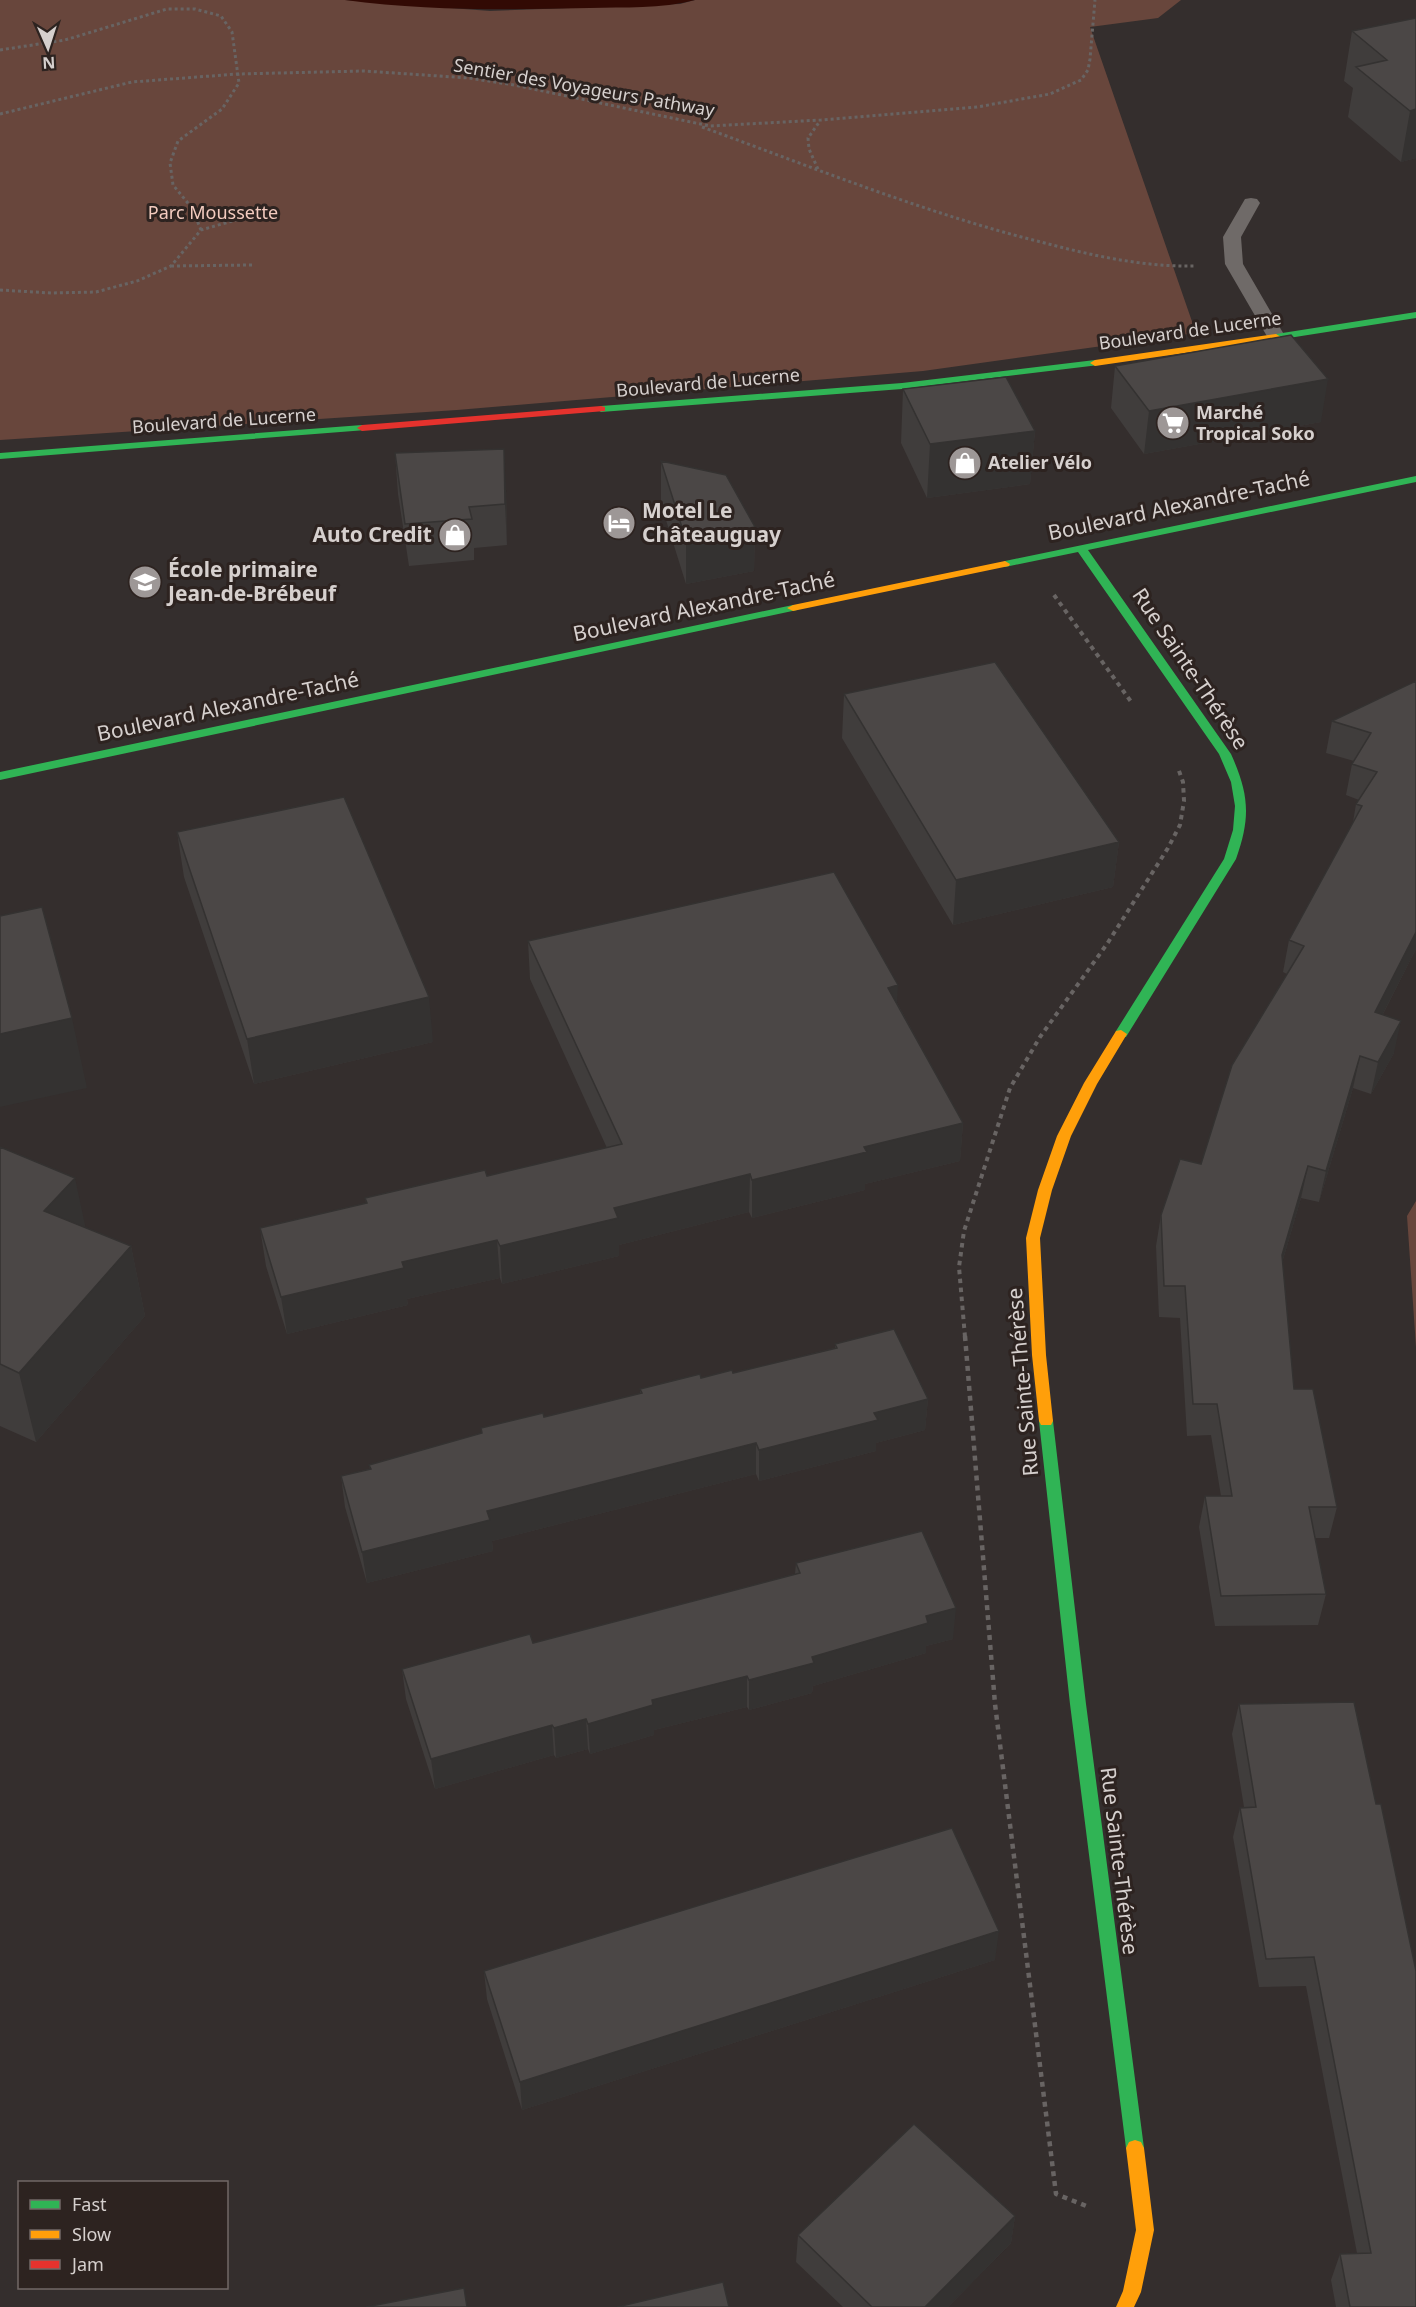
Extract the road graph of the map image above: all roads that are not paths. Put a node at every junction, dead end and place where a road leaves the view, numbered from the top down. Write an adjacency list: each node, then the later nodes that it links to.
1 (1251, 203): 3 (lane)
2 (1416, 315): 3 (street, Boulevard de Lucerne)
3 (1277, 338): 4 (street, Boulevard de Lucerne)
4 (0, 456)
5 (1416, 479): 6 (street, Boulevard Alexandre-Taché)
6 (1081, 548): 7 (street, Boulevard Alexandre-Taché); 8 (street, Rue Sainte-Thérèse)
7 (0, 776)
8 (1125, 2307)

